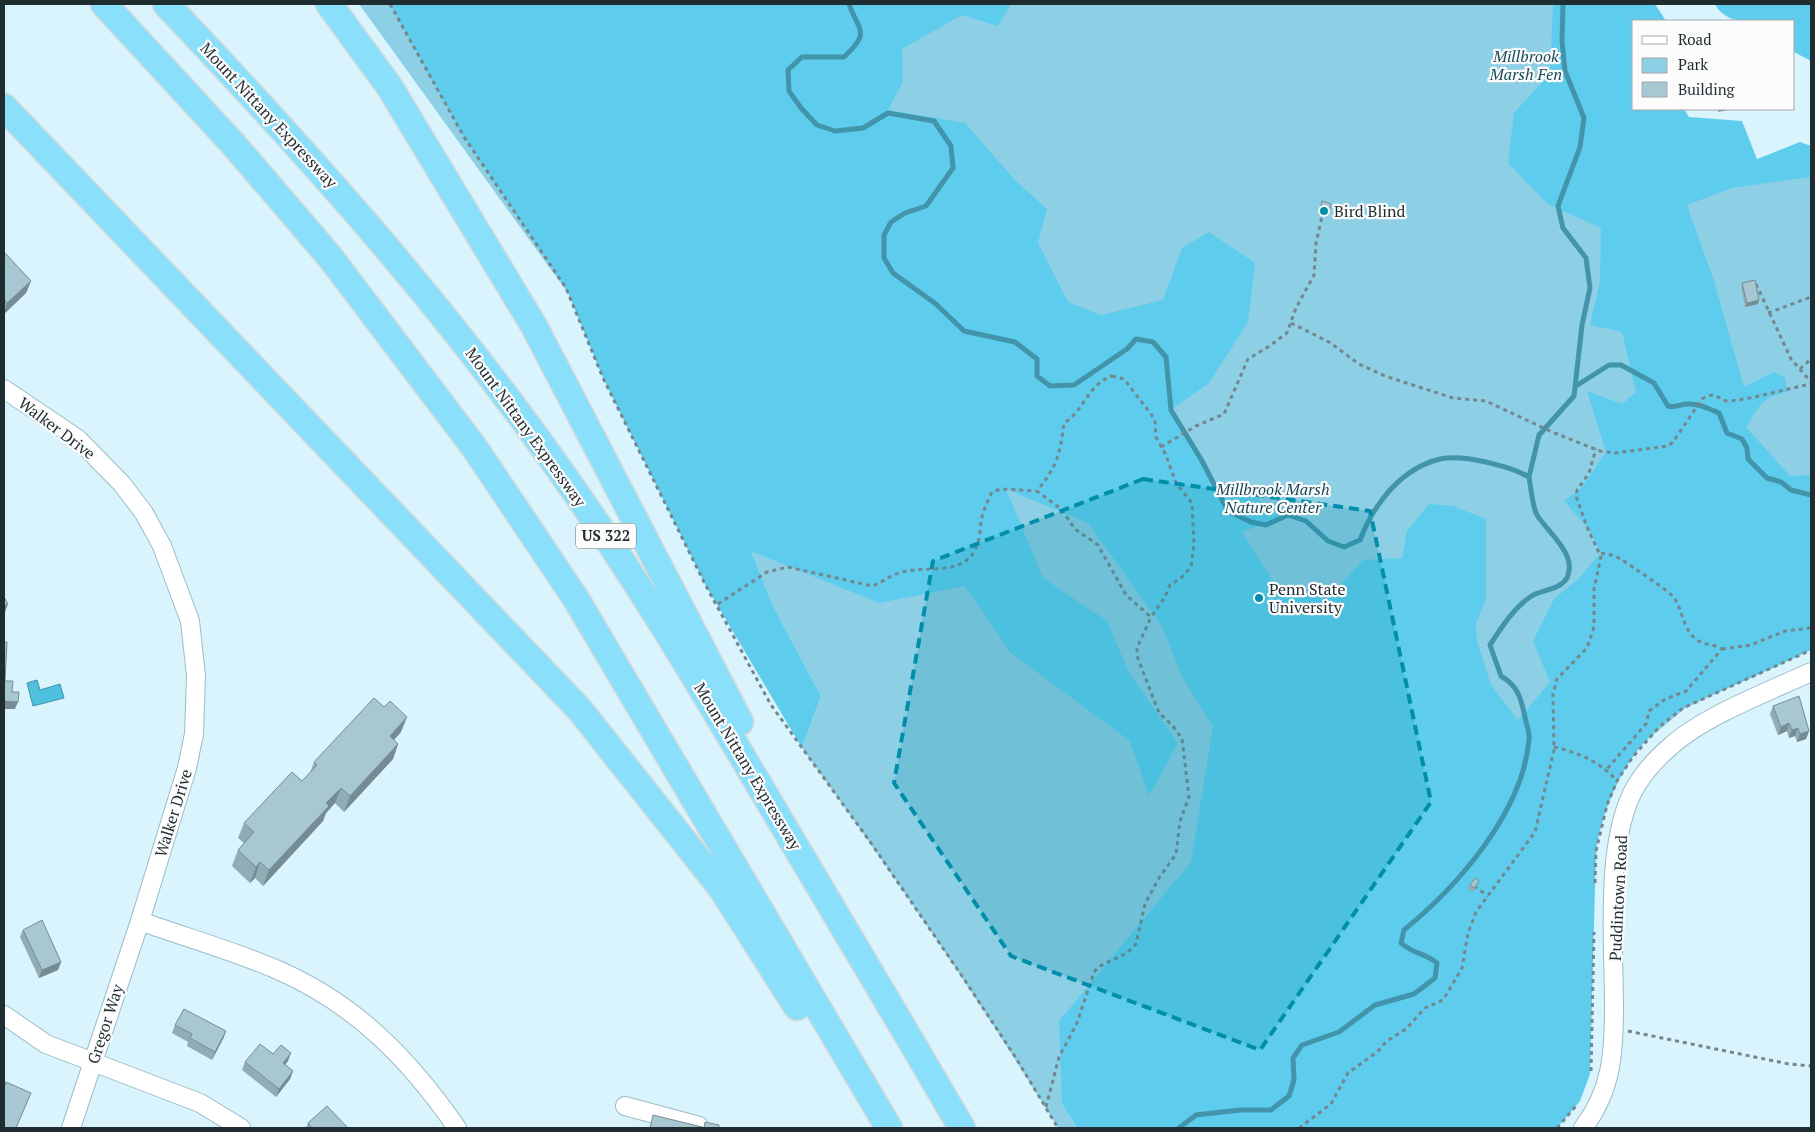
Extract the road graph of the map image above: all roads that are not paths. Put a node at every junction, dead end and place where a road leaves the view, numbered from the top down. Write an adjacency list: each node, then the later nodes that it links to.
1 (104, 4): 17 (highway)
2 (166, 4): 10 (highway, Mount Nittany Expressway / US 322)
3 (329, 4): 10 (highway)
4 (4, 107): 16 (highway)
5 (4, 389): 7 (street, Walker Drive)
6 (1811, 672): 19 (street, Puddintown Road)
7 (140, 921): 9 (street, Gregor Way); 15 (street)
8 (4, 1014): 9 (street)
9 (92, 1063): 13 (street, Gregor Way); 14 (street)
10 (937, 1085): 18 (highway, Mount Nittany Expressway / US 322)
11 (625, 1106): 12 (street)
12 (699, 1126)
13 (71, 1128)
14 (241, 1128)
15 (457, 1128)
16 (872, 1128)
17 (889, 1128)
18 (962, 1128)
19 (1583, 1128)

